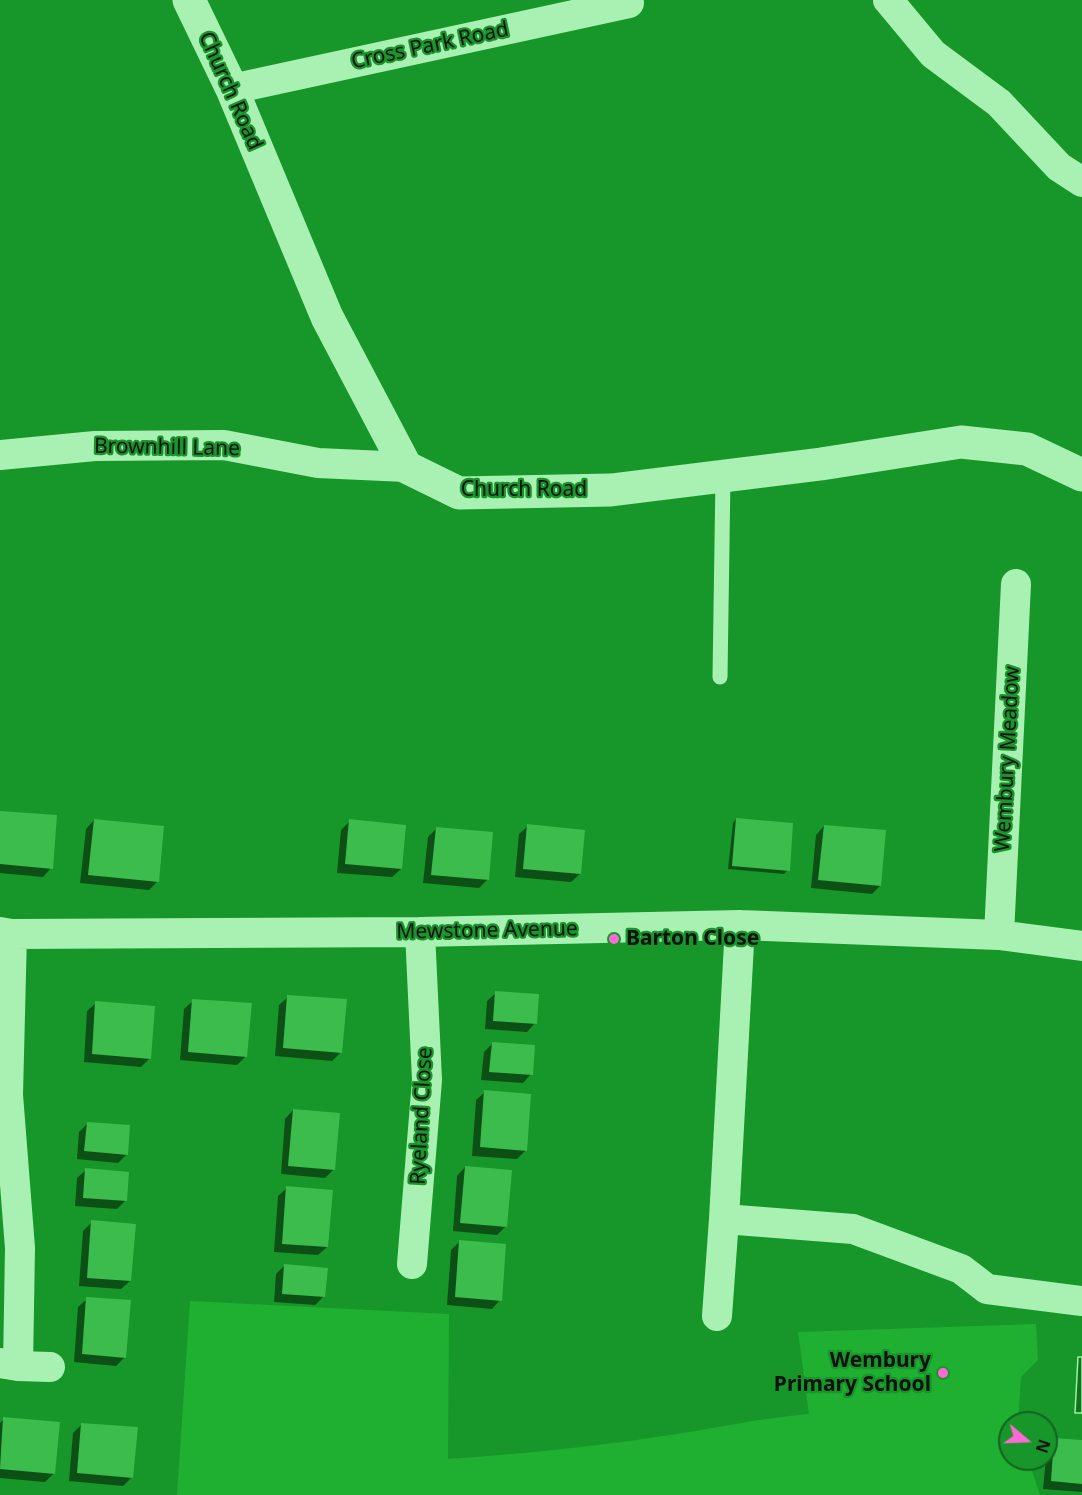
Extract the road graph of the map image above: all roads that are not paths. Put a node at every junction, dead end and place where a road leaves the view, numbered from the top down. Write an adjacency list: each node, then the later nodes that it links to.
1 (189, 0): 4 (street, Church Road)
2 (888, 0): 5 (street)
3 (629, 3): 4 (street, Cross Park Road)
4 (231, 89): 7 (street, Church Road)
5 (1082, 182)
6 (0, 456): 7 (street, Brownhill Lane)
7 (406, 467): 9 (street, Church Road)
8 (1082, 475): 9 (street, Church Road)
9 (723, 476): 11 (lane)
10 (1016, 584): 15 (street, Wembury Meadow)
11 (720, 676)
12 (740, 925): 13 (street, Mewstone Avenue); 15 (street, Mewstone Avenue); 17 (street)
13 (420, 932): 14 (street, Mewstone Avenue); 19 (street, Ryeland Close)
14 (6, 933): 18 (street)
15 (999, 935): 16 (street, Mewstone Avenue)
16 (1082, 946)
17 (724, 1219): 20 (street); 21 (street)
18 (10, 1247): 22 (street)
19 (412, 1264)
20 (1082, 1301)
21 (717, 1316)
22 (9, 1365): 23 (street)
23 (50, 1367)

